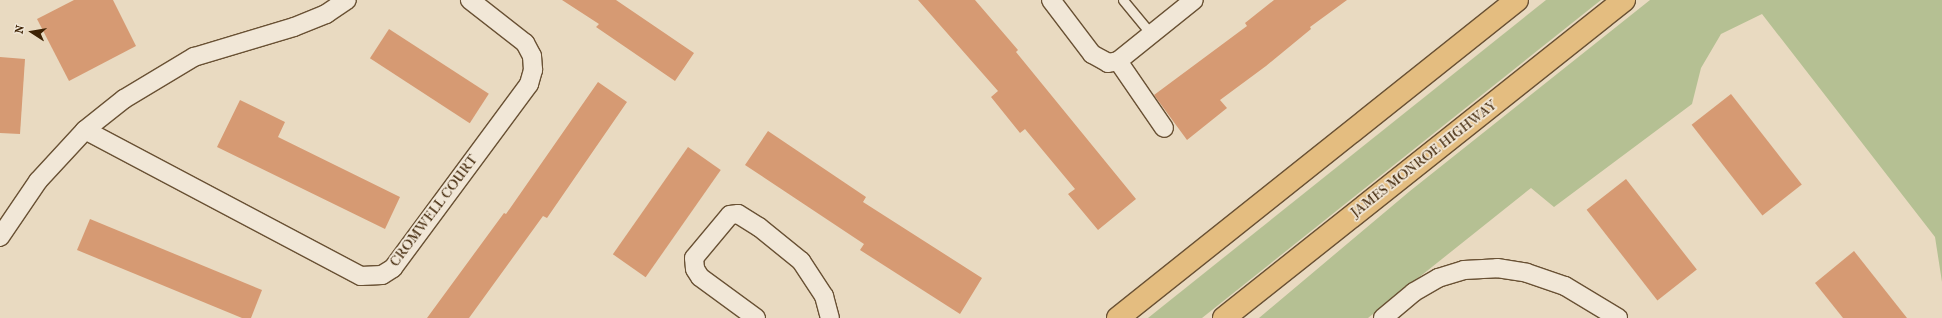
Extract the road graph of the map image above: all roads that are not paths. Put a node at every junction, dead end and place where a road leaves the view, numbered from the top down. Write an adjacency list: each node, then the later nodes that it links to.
1 (347, 0): 11 (street)
2 (470, 0): 11 (street, CROMWELL COURT)
3 (1051, 0): 9 (street)
4 (1123, 0): 8 (lane)
5 (1194, 0): 8 (street)
6 (1517, 0): 17 (highway)
7 (1624, 0): 18 (highway, JAMES MONROE HIGHWAY)
8 (1151, 34): 9 (street)
9 (1118, 61): 10 (street)
10 (1164, 128)
11 (85, 130): 12 (street)
12 (13, 218): 13 (street); 14 (street)
13 (0, 237)
14 (0, 248)
15 (756, 318): 16 (street)
16 (830, 318)
17 (1118, 318)
18 (1224, 318)
19 (1383, 318): 20 (street)
20 (1618, 318)

